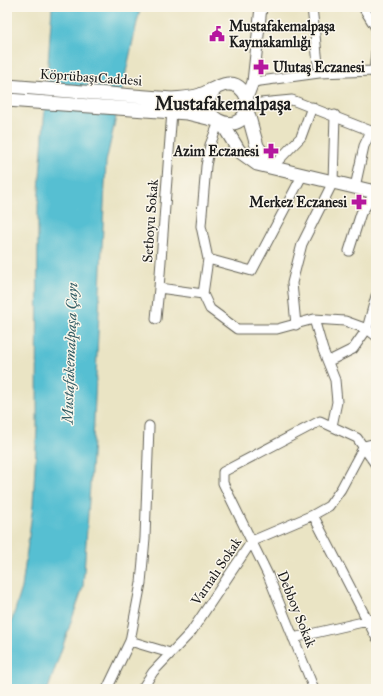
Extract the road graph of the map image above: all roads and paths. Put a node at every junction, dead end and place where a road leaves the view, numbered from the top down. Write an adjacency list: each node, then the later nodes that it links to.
1 (261, 7): 8 (street)
2 (312, 7): 6 (street)
3 (363, 7): 4 (street)
4 (376, 28)
5 (376, 52): 7 (street)
6 (319, 73): 7 (street); 8 (street)
7 (375, 73)
8 (253, 82): 12 (street)
9 (7, 86): 13 (main road, KöprübaşıCaddesi)
10 (217, 87): 12 (main road); 13 (main road); 16 (main road)
11 (7, 100): 13 (main road, KöprübaşıCaddesi)
12 (247, 104): 14 (street); 16 (main road); 18 (main road)
13 (172, 105): 16 (main road); 25 (street, Setboyu Sokak)
14 (312, 107): 15 (street); 18 (street)
15 (335, 116): 17 (street); 20 (street)
16 (219, 121): 18 (main road); 24 (street)
17 (373, 131): 21 (street)
18 (272, 167): 19 (main road)
19 (303, 174): 20 (main road); 24 (street)
20 (333, 182): 21 (main road); 30 (street)
21 (355, 187): 22 (main road)
22 (376, 193): 23 (street)
23 (349, 252)
24 (208, 259): 26 (street)
25 (159, 288): 26 (street); 28 (street, Setboyu Sokak)
26 (203, 294): 30 (street)
27 (376, 296): 31 (street)
28 (156, 319)
29 (314, 319): 30 (street); 31 (street); 33 (street)
30 (296, 325)
31 (367, 329): 32 (street); 33 (street)
32 (376, 336)
33 (328, 361): 35 (street)
34 (149, 426): 44 (street)
35 (332, 426): 37 (street); 40 (street, Debboy Sokak)
36 (376, 443): 37 (street)
37 (364, 446): 38 (street); 39 (street, Varnalı Sokak)
38 (376, 464)
39 (313, 515): 40 (street, Varnalı Sokak); 41 (street)
40 (252, 541): 43 (street, Debboy Sokak); 45 (street, Varnalı Sokak)
41 (372, 620): 42 (street); 43 (street)
42 (376, 636)
43 (294, 638): 48 (street, Debboy Sokak)
44 (130, 641): 45 (street); 46 (street)
45 (170, 653): 47 (street, Varnalı Sokak)
46 (108, 689)
47 (142, 689)
48 (314, 689)

